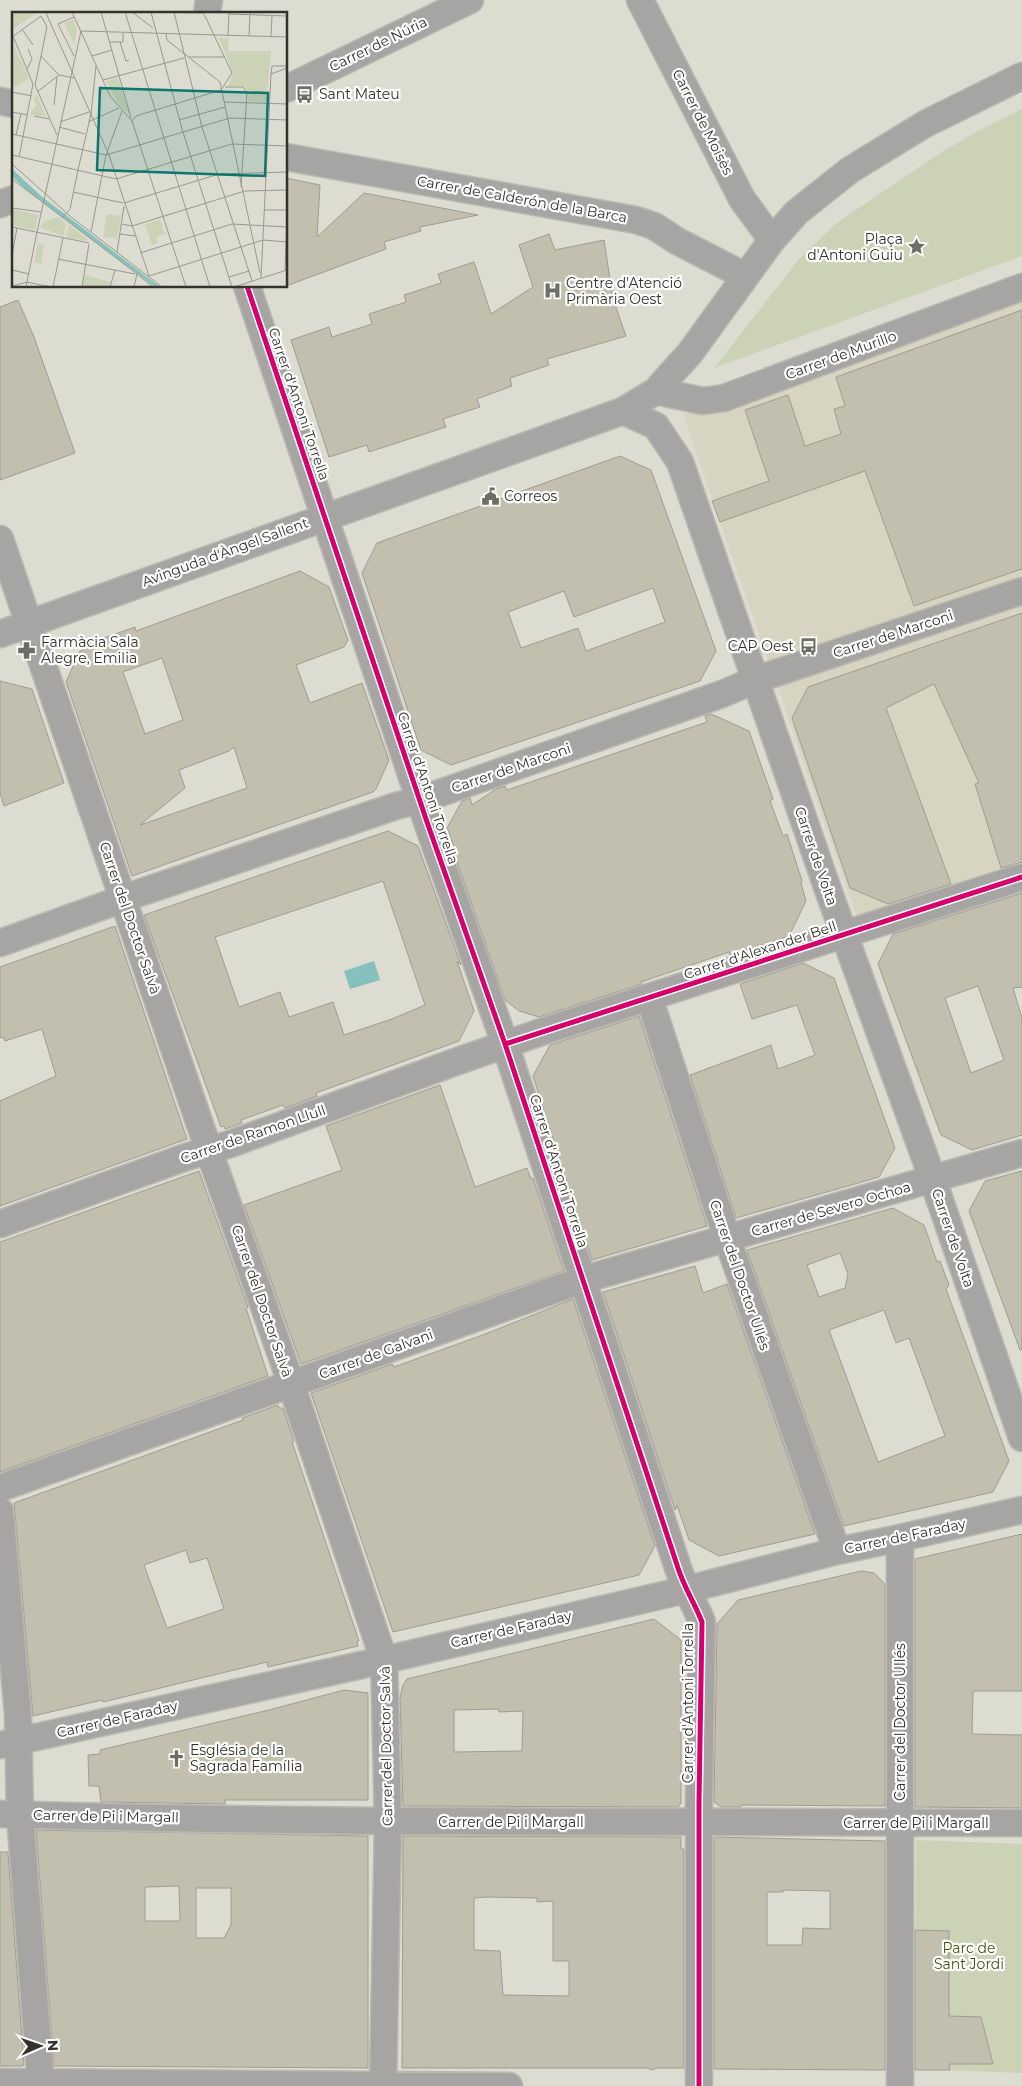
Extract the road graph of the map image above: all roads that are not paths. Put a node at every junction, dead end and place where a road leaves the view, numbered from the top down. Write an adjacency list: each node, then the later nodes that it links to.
1 (470, 0): 4 (street, Carrer de Núria)
2 (640, 0): 8 (street, Carrer de Moisès)
3 (1022, 76): 8 (street, Avinguda d'Àngel Sallent)
4 (288, 88)
5 (288, 157): 9 (street, Carrer de Calderón de la Barca)
6 (12, 200): 7 (street)
7 (0, 204)
8 (772, 240): 9 (street, Avinguda d'Àngel Sallent)
9 (745, 276): 12 (street, Avinguda d'Àngel Sallent)
10 (1022, 287): 12 (street, Carrer de Murillo)
11 (248, 288): 14 (street, Carrer d'Antoni Torrella)
12 (656, 391): 13 (street, Avinguda d'Àngel Sallent)
13 (622, 411): 14 (street, Avinguda d'Àngel Sallent); 19 (street, Carrer de Volta)
14 (325, 516): 17 (street, Avinguda d'Àngel Sallent); 20 (street, Carrer d'Antoni Torrella)
15 (0, 539): 17 (street, Carrer del Doctor Salvà)
16 (1022, 591): 19 (street, Carrer de Marconi)
17 (28, 624): 18 (street, Avinguda d'Àngel Sallent); 22 (street, Carrer del Doctor Salvà)
18 (0, 634)
19 (755, 680): 20 (street, Carrer de Marconi); 23 (street, Carrer de Volta)
20 (420, 800): 22 (street, Carrer de Marconi); 26 (street, Carrer d'Antoni Torrella)
21 (1022, 877): 23 (street, Carrer d'Alexander Bell)
22 (124, 899): 24 (street, Carrer de Marconi); 27 (street, Carrer del Doctor Salvà)
23 (844, 935): 25 (street, Carrer d'Alexander Bell); 29 (street, Carrer de Volta)
24 (0, 944)
25 (649, 997): 26 (street, Carrer d'Alexander Bell); 31 (street, Carrer del Doctor Ullés)
26 (506, 1044): 27 (street, Carrer de Ramon Llull); 32 (street, Carrer d'Antoni Torrella)
27 (209, 1151): 30 (street, Carrer de Ramon Llull); 33 (street, Carrer del Doctor Salvà)
28 (1022, 1153): 29 (street, Carrer de Severo Ochoa)
29 (933, 1180): 31 (street, Carrer de Severo Ochoa); 34 (street, Carrer de Volta)
30 (0, 1224)
31 (726, 1238): 32 (street, Carrer de Galvani); 39 (street, Carrer del Doctor Ullés)
32 (582, 1280): 33 (street, Carrer de Galvani); 40 (street, Carrer d'Antoni Torrella)
33 (291, 1385): 35 (street, Carrer de Galvani); 41 (street, Carrer del Doctor Salvà)
34 (1022, 1438)
35 (0, 1488)
36 (1022, 1510): 38 (street, Carrer de Faraday)
37 (0, 1511): 42 (street)
38 (900, 1538): 39 (street, Carrer de Faraday); 45 (street, Carrer del Doctor Ullés)
39 (837, 1551): 40 (street, Carrer de Faraday)
40 (685, 1590): 41 (street, Carrer de Faraday); 47 (street, Carrer d'Antoni Torrella)
41 (384, 1660): 42 (street, Carrer de Faraday); 44 (street, Carrer del Doctor Salvà)
42 (9, 1743): 43 (street)
43 (10, 1814): 44 (street, Carrer de Pi i Margall); 49 (street)
44 (388, 1821): 47 (street, Carrer de Pi i Margall); 50 (street, Carrer del Doctor Salvà)
45 (901, 1822): 46 (street, Carrer de Pi i Margall); 47 (street, Carrer de Pi i Margall); 53 (street, Carrer del Doctor Ullés)
46 (1022, 1823)
47 (699, 1824): 52 (street, Carrer d'Antoni Torrella)
48 (0, 2082): 49 (street)
49 (40, 2084): 50 (street)
50 (383, 2085): 51 (street)
51 (509, 2086)
52 (699, 2086)
53 (900, 2086)

